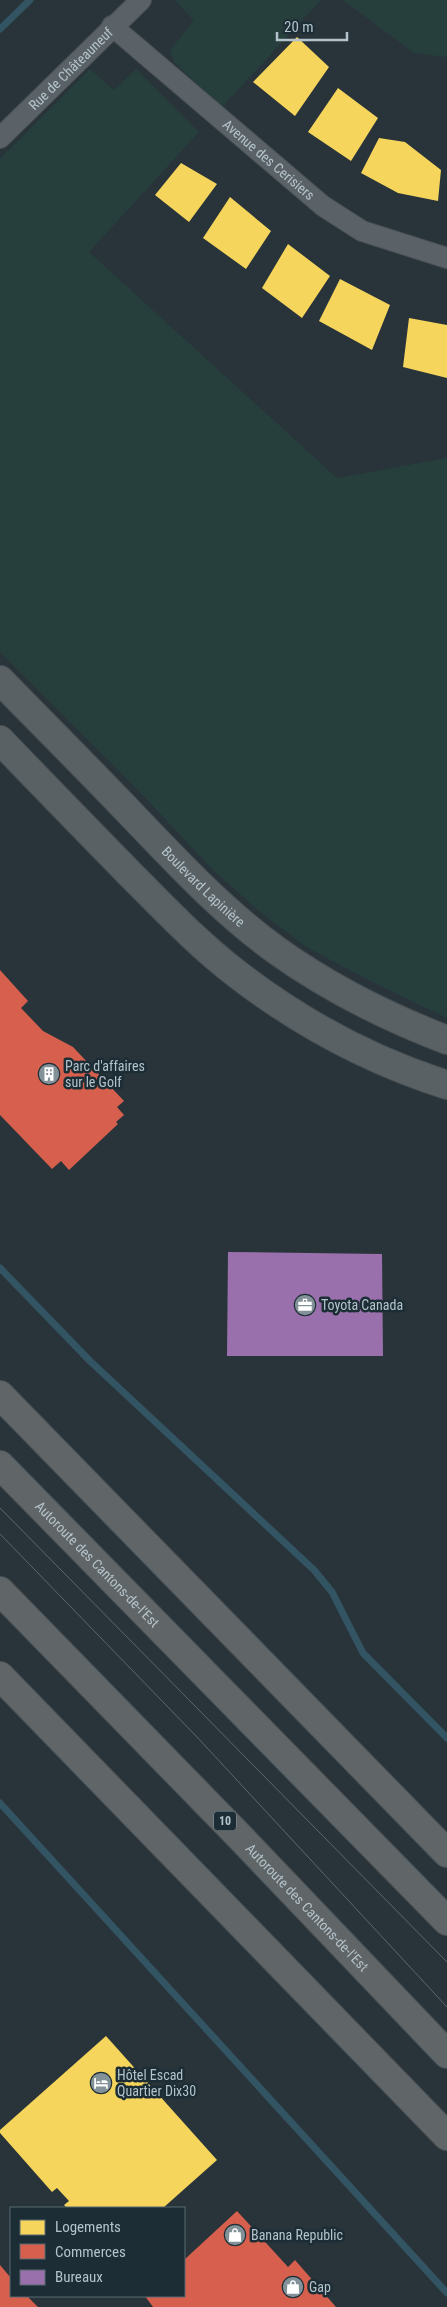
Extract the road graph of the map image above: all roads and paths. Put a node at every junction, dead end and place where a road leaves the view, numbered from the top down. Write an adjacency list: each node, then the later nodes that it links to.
1 (141, 0): 2 (street, Rue de Châteauneuf)
2 (112, 26): 3 (street, Rue de Châteauneuf); 4 (street, Avenue des Cerisiers)
3 (0, 138)
4 (447, 258)
5 (0, 680): 7 (main road, Boulevard Lapinière)
6 (0, 740): 8 (main road)
7 (447, 1040)
8 (447, 1085)
9 (0, 1395): 13 (highway)
10 (0, 1465): 14 (highway, Autoroute des Cantons-de-l'Est)
11 (0, 1591): 15 (highway, Autoroute des Cantons-de-l'Est / 10)
12 (0, 1676): 16 (highway)
13 (447, 1853)
14 (447, 1921)
15 (447, 2054)
16 (447, 2136)

